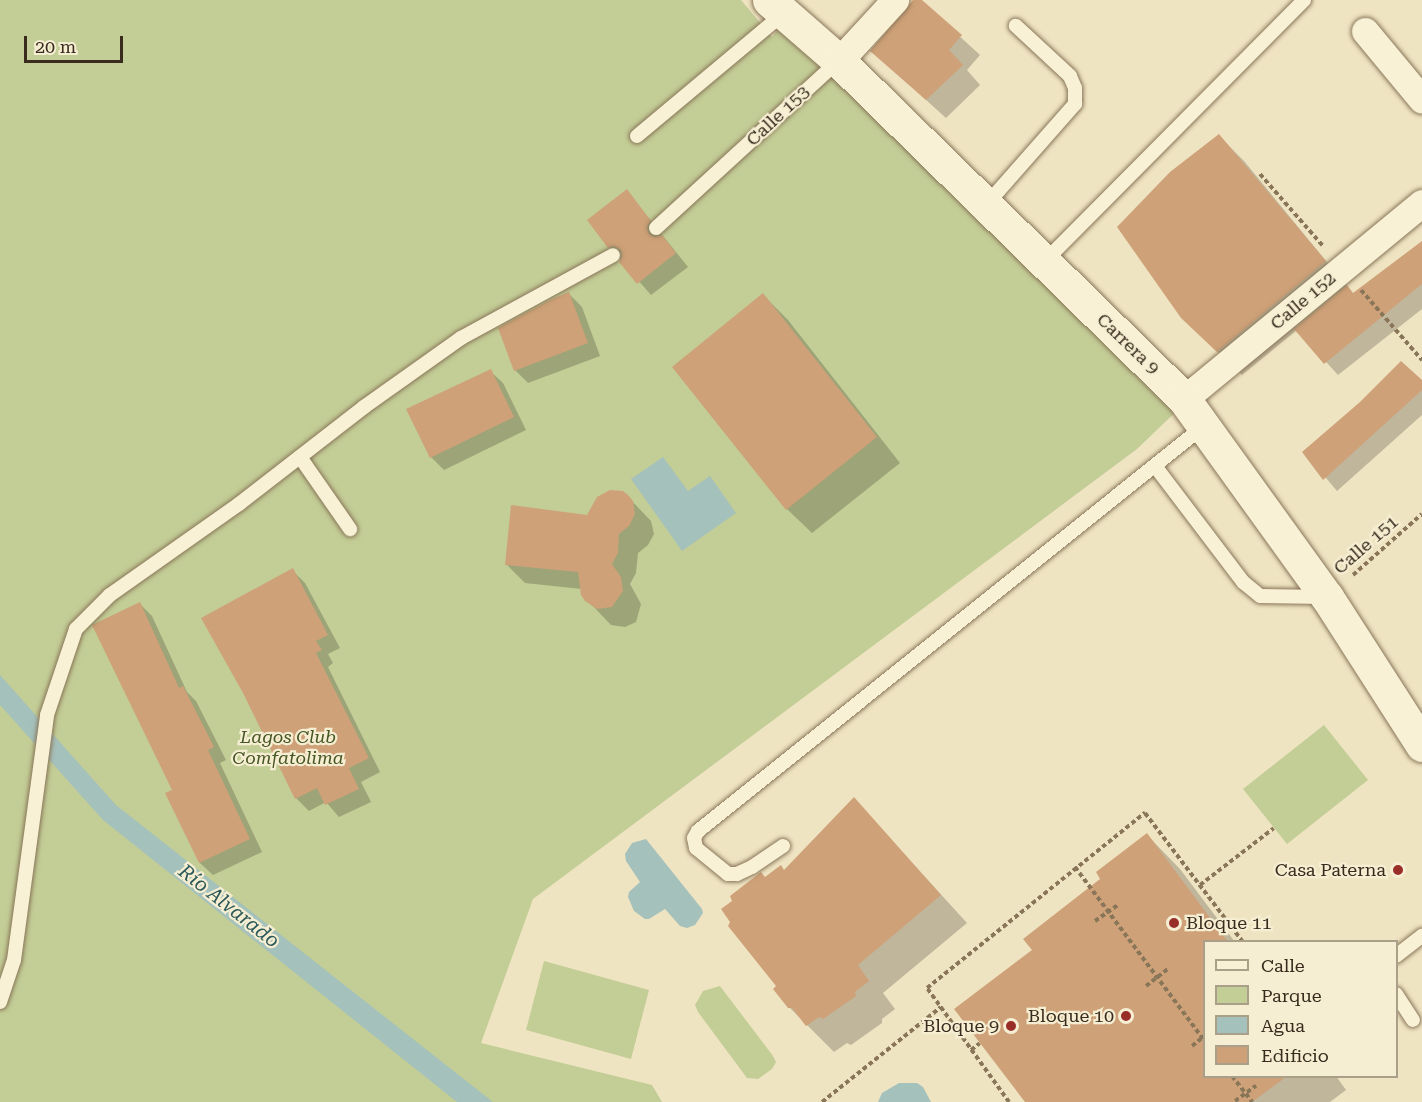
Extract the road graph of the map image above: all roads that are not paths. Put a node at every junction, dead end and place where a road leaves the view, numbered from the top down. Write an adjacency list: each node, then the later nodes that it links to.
1 (895, 0): 6 (street, Calle 153)
2 (1304, 0): 13 (lane)
3 (776, 7): 6 (street, Carrera 9); 8 (lane)
4 (1016, 26): 10 (lane)
5 (1365, 31): 7 (street)
6 (838, 61): 10 (street, Carrera 9); 11 (lane, Calle 153)
7 (1422, 100)
8 (637, 136)
9 (1422, 203): 14 (street, Calle 152)
10 (986, 205): 13 (street, Carrera 9)
11 (656, 228)
12 (613, 255): 16 (lane)
13 (1044, 262): 14 (street, Carrera 9)
14 (1184, 399): 15 (street, Carrera 9)
15 (1204, 426): 17 (lane); 19 (street, Carrera 9)
16 (300, 457): 18 (lane); 25 (lane)
17 (1155, 466): 19 (lane); 21 (lane)
18 (350, 529)
19 (1327, 597): 20 (street, Carrera 9)
20 (1422, 745)
21 (783, 846)
22 (1422, 936): 23 (lane)
23 (1398, 954)
24 (1398, 997): 26 (lane)
25 (0, 1002)
26 (1413, 1020)

